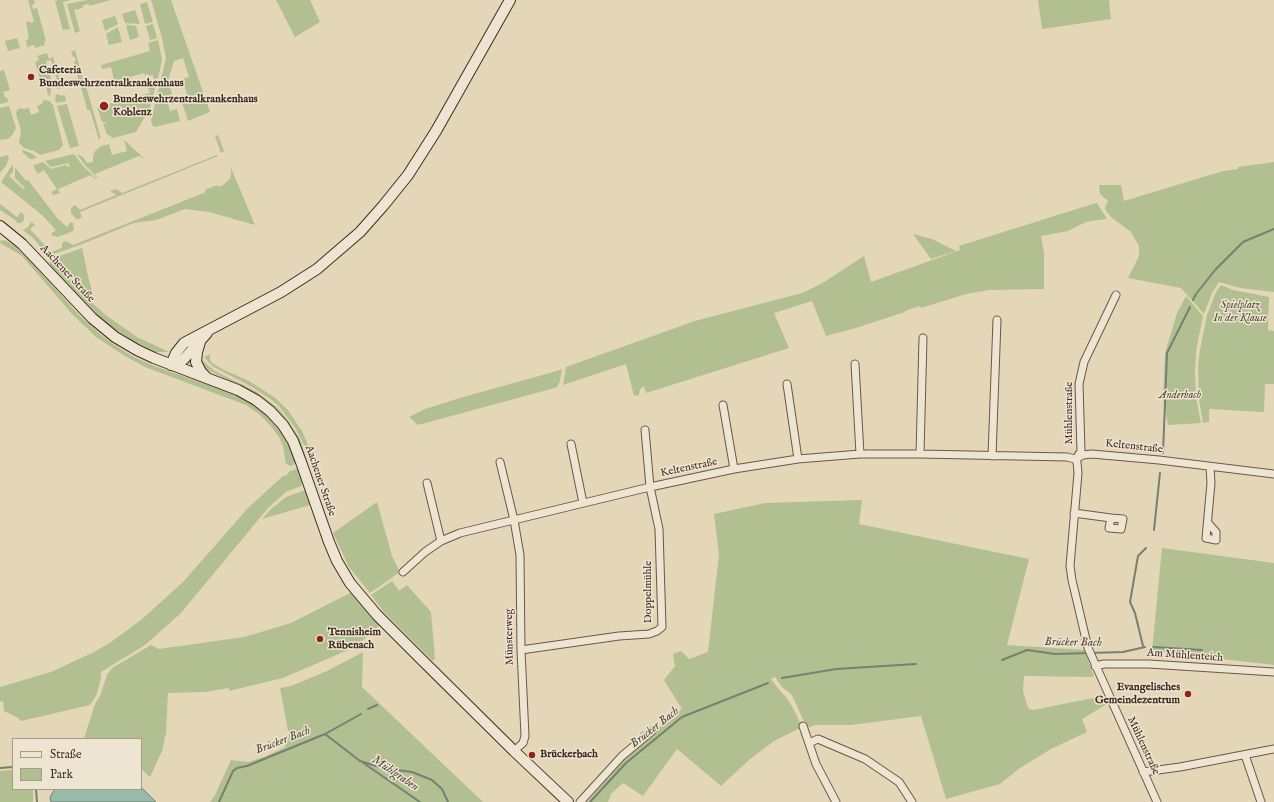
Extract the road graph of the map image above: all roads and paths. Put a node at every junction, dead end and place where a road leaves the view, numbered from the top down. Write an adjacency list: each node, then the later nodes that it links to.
1 (510, 0): 5 (main road)
2 (0, 226): 9 (main road, Aachener Straße)
3 (1116, 295): 19 (street, Mühlenstraße)
4 (997, 320): 17 (street)
5 (208, 331): 7 (main road); 9 (main road)
6 (923, 338): 16 (street)
7 (200, 341): 9 (main road); 10 (main road)
8 (855, 364): 15 (street)
9 (171, 365): 10 (main road, Aachener Straße)
10 (207, 378): 40 (main road, Aachener Straße)
11 (787, 384): 18 (street)
12 (723, 405): 22 (street, Keltenstraße)
13 (645, 430): 25 (street, Keltenstraße)
14 (571, 444): 26 (street)
15 (860, 454): 16 (street, Keltenstraße); 18 (street, Keltenstraße)
16 (920, 454): 17 (street, Keltenstraße)
17 (992, 456): 19 (street, Keltenstraße)
18 (798, 459): 22 (street, Keltenstraße)
19 (1076, 459): 21 (street, Keltenstraße); 27 (street, Mühlenstraße)
20 (500, 462): 29 (street)
21 (1210, 467): 23 (street, Keltenstraße); 30 (street)
22 (734, 469): 25 (street, Keltenstraße)
23 (1274, 474)
24 (427, 483): 31 (street)
25 (650, 488): 26 (street, Keltenstraße); 33 (street, Doppelmühle)
26 (583, 503): 29 (street, Keltenstraße)
27 (1074, 513): 28 (street); 34 (street, Mühlenstraße)
28 (1111, 518)
29 (514, 520): 31 (street, Keltenstraße); 33 (street, Münsterweg)
30 (1208, 523)
31 (441, 541): 32 (street, Keltenstraße)
32 (403, 572)
33 (521, 650): 40 (street, Münsterweg)
34 (1094, 662): 35 (street, Am Mühlenteich); 42 (street, Mühlenstraße)
35 (1274, 672)
36 (803, 726): 38 (street)
37 (652, 731): 44 (street)
38 (809, 743): 45 (street); 46 (street)
39 (1274, 749): 41 (street)
40 (514, 751): 43 (main road, Aachener Straße)
41 (1245, 755): 42 (street); 48 (street)
42 (1144, 772): 47 (street, Mühlenstraße)
43 (568, 802)
44 (580, 802)
45 (836, 802)
46 (912, 802)
47 (1157, 802)
48 (1261, 802)

